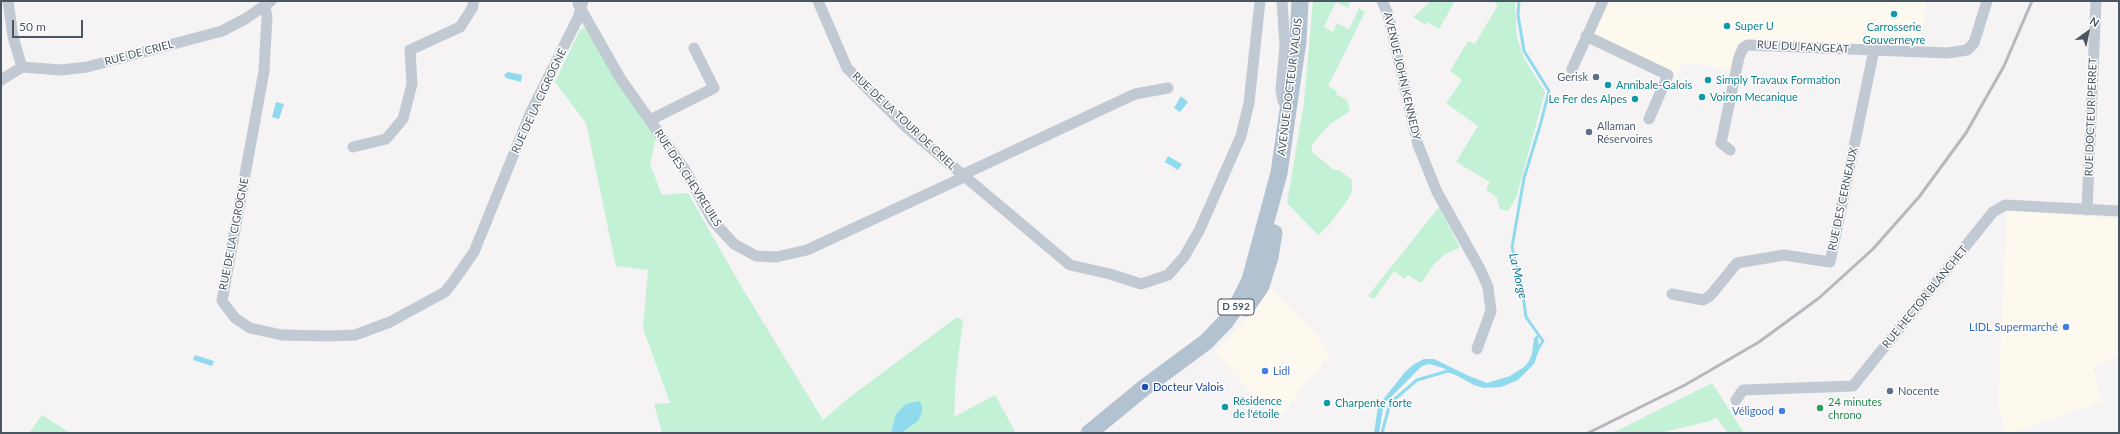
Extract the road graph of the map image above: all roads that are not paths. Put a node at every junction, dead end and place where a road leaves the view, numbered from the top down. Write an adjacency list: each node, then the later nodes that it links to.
1 (8, 1): 13 (street)
2 (474, 1): 24 (street)
3 (818, 1): 26 (street, RUE DE LA TOUR DE CRIEL)
4 (1260, 1): 26 (street, RUE DE LA TOUR DE CRIEL)
5 (1282, 1): 21 (street)
6 (1300, 1): 21 (main road, AVENUE DOCTEUR VALOIS / D 592)
7 (1382, 1): 30 (street, AVENUE JOHN KENNEDY)
8 (1603, 1): 14 (street)
9 (1987, 1): 16 (street, RUE DU FANGEAT)
10 (2096, 1): 27 (street, RUE DOCTEUR PERRET)
11 (579, 3): 12 (street, RUE DE LA CIGROGNE); 23 (street, RUE DES CHEVREUILS)
12 (268, 4): 17 (street, RUE DE CRIEL)
13 (5, 25): 17 (street)
14 (1586, 36): 18 (street); 22 (street)
15 (694, 48): 23 (street)
16 (1874, 50): 25 (street, RUE DU FANGEAT); 29 (street, RUE DES CERNEAUX)
17 (22, 67): 19 (street)
18 (1572, 69)
19 (1, 80)
20 (1168, 88): 26 (street, RUE DE LA TOUR DE CRIEL)
21 (1289, 108): 32 (main road, AVENUE DOCTEUR VALOIS / D 592)
22 (1649, 119)
23 (650, 120): 26 (street, RUE DES CHEVREUILS)
24 (353, 147)
25 (1730, 150)
26 (963, 176)
27 (2087, 210): 28 (street, RUE HECTOR BLANCHET); 31 (street, RUE HECTOR BLANCHET)
28 (2119, 211)
29 (1672, 294)
30 (1477, 349)
31 (1736, 400)
32 (1089, 433)

